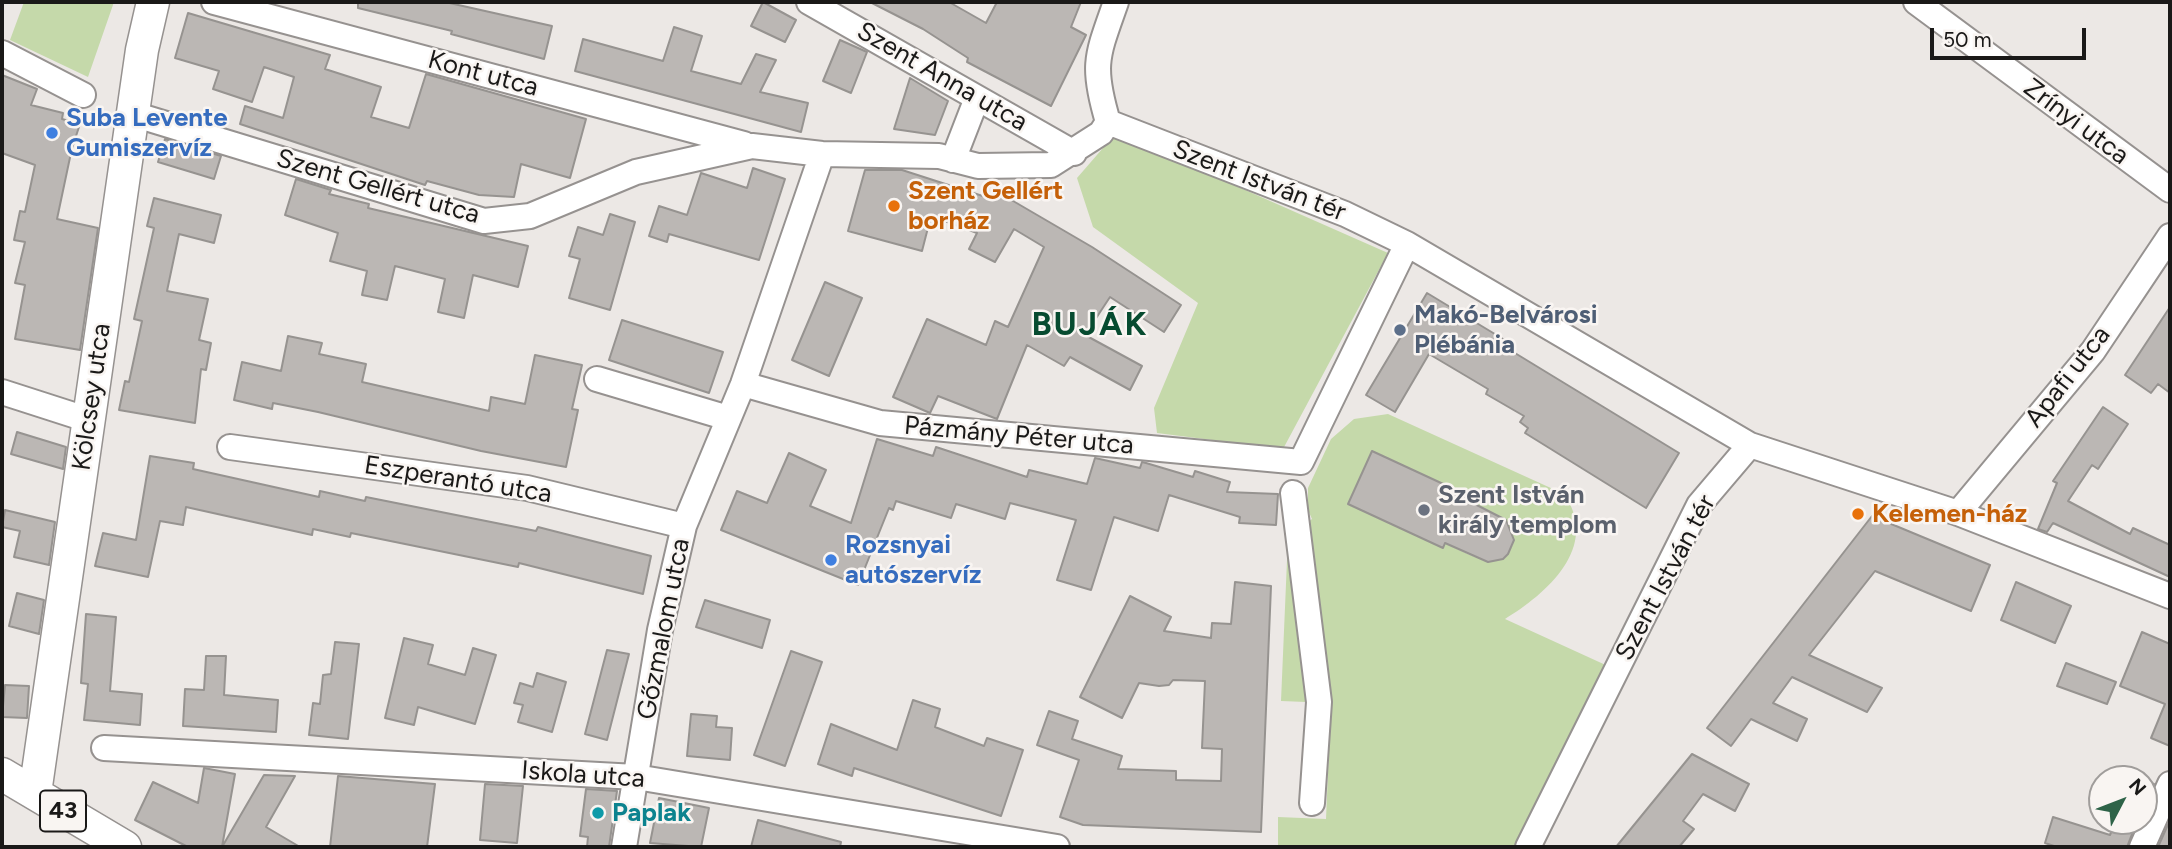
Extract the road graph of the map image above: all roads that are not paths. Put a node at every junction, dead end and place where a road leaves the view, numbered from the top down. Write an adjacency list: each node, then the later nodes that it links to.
1 (153, 2): 9 (main road, Kölcsey utca)
2 (215, 2): 11 (street, Kont utca)
3 (809, 2): 8 (street, Szent Anna utca)
4 (1116, 2): 10 (street)
5 (1916, 2): 15 (street, Zrínyi utca)
6 (2, 53): 7 (street)
7 (83, 95)
8 (977, 98): 12 (street, Szent Anna utca); 14 (street)
9 (133, 114): 11 (street, Szent Gellért utca); 22 (main road, Kölcsey utca)
10 (1108, 122): 12 (street, Szent Gellért utca); 17 (street, Szent István tér)
11 (752, 146): 13 (street, Szent Gellért utca)
12 (1074, 153): 14 (street, Szent Gellért utca)
13 (822, 154): 14 (street, Szent Gellért utca); 19 (street, Gőzmalom utca)
14 (953, 160)
15 (2170, 190)
16 (2170, 236): 26 (street, Apafi utca)
17 (1407, 244): 19 (street, Pázmány Péter utca); 23 (street, Szent István tér)
18 (597, 379): 21 (street)
19 (743, 383): 21 (street, Gőzmalom utca)
20 (2, 392): 22 (street)
21 (728, 418): 27 (street, Gőzmalom utca)
22 (89, 420): 33 (main road, Kölcsey utca)
23 (1750, 446): 26 (street); 38 (street, Szent István tér)
24 (230, 447): 27 (street, Eszperantó utca)
25 (1293, 493): 34 (street)
26 (1958, 513): 28 (street)
27 (684, 526): 31 (street, Gőzmalom utca)
28 (2170, 596)
29 (104, 748): 31 (street, Iskola utca)
30 (2, 774): 33 (main road, 43)
31 (636, 777): 36 (street, Gőzmalom utca); 37 (street, Iskola utca)
32 (2170, 784): 39 (street)
33 (34, 793): 35 (main road, 43)
34 (1312, 803)
35 (125, 847)
36 (624, 847)
37 (1057, 847)
38 (1528, 847)
39 (2142, 847)

